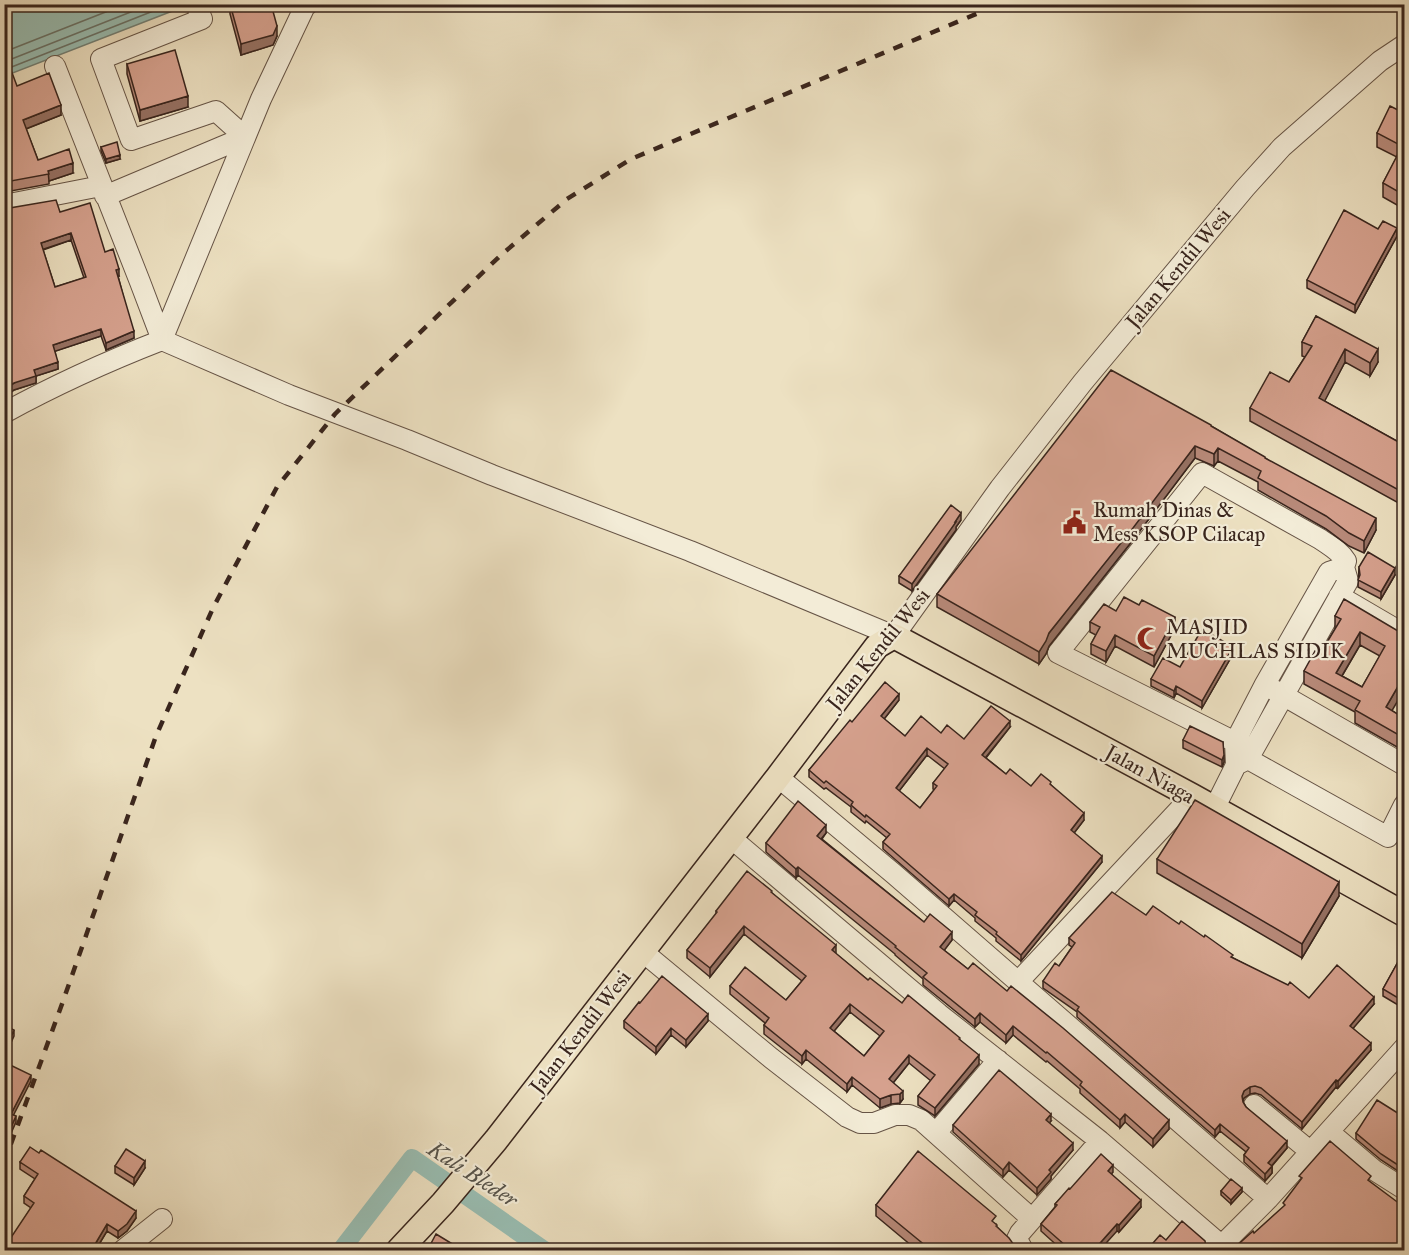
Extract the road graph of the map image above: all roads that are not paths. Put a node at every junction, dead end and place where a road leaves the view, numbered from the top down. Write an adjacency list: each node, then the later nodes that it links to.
1 (196, 4): 5 (street)
2 (308, 4): 5 (street)
3 (1404, 45): 13 (street, Jalan Kendil Wesi)
4 (55, 66): 6 (street)
5 (245, 137): 6 (street); 8 (street)
6 (103, 191): 7 (street); 8 (street)
7 (4, 206)
8 (162, 340): 9 (street); 13 (street)
9 (4, 413)
10 (1344, 567): 11 (street); 14 (street); 16 (street)
11 (1339, 596): 12 (street); 15 (street)
12 (1404, 634)
13 (894, 636): 19 (main road, Jalan Kendil Wesi); 20 (main road, Jalan Niaga)
14 (1264, 686): 15 (street); 16 (street)
15 (1284, 695): 17 (street); 18 (street)
16 (1235, 742): 17 (street)
17 (1242, 762): 22 (street); 24 (street)
18 (1404, 765)
19 (778, 777): 23 (main road, Jalan Kendil Wesi); 27 (street)
20 (1192, 796): 22 (main road, Jalan Niaga); 27 (street)
21 (1404, 805): 24 (street)
22 (1214, 809): 25 (main road, Jalan Niaga)
23 (731, 838): 26 (main road, Jalan Kendil Wesi); 29 (street)
24 (1396, 841)
25 (1404, 914)
26 (643, 952): 32 (street); 41 (main road, Jalan Kendil Wesi)
27 (1018, 982): 36 (street)
28 (1404, 1048): 31 (street)
29 (998, 1060): 32 (street); 33 (street)
30 (1254, 1105): 34 (street)
31 (1329, 1132): 34 (street); 35 (street)
32 (936, 1133): 38 (street)
33 (1100, 1141): 38 (street); 39 (street)
34 (1311, 1152): 36 (street)
35 (1404, 1189)
36 (1268, 1199): 39 (street)
37 (162, 1219): 40 (street)
38 (1032, 1219): 42 (street)
39 (1219, 1248)
40 (123, 1251)
41 (399, 1251)
42 (1023, 1251)

